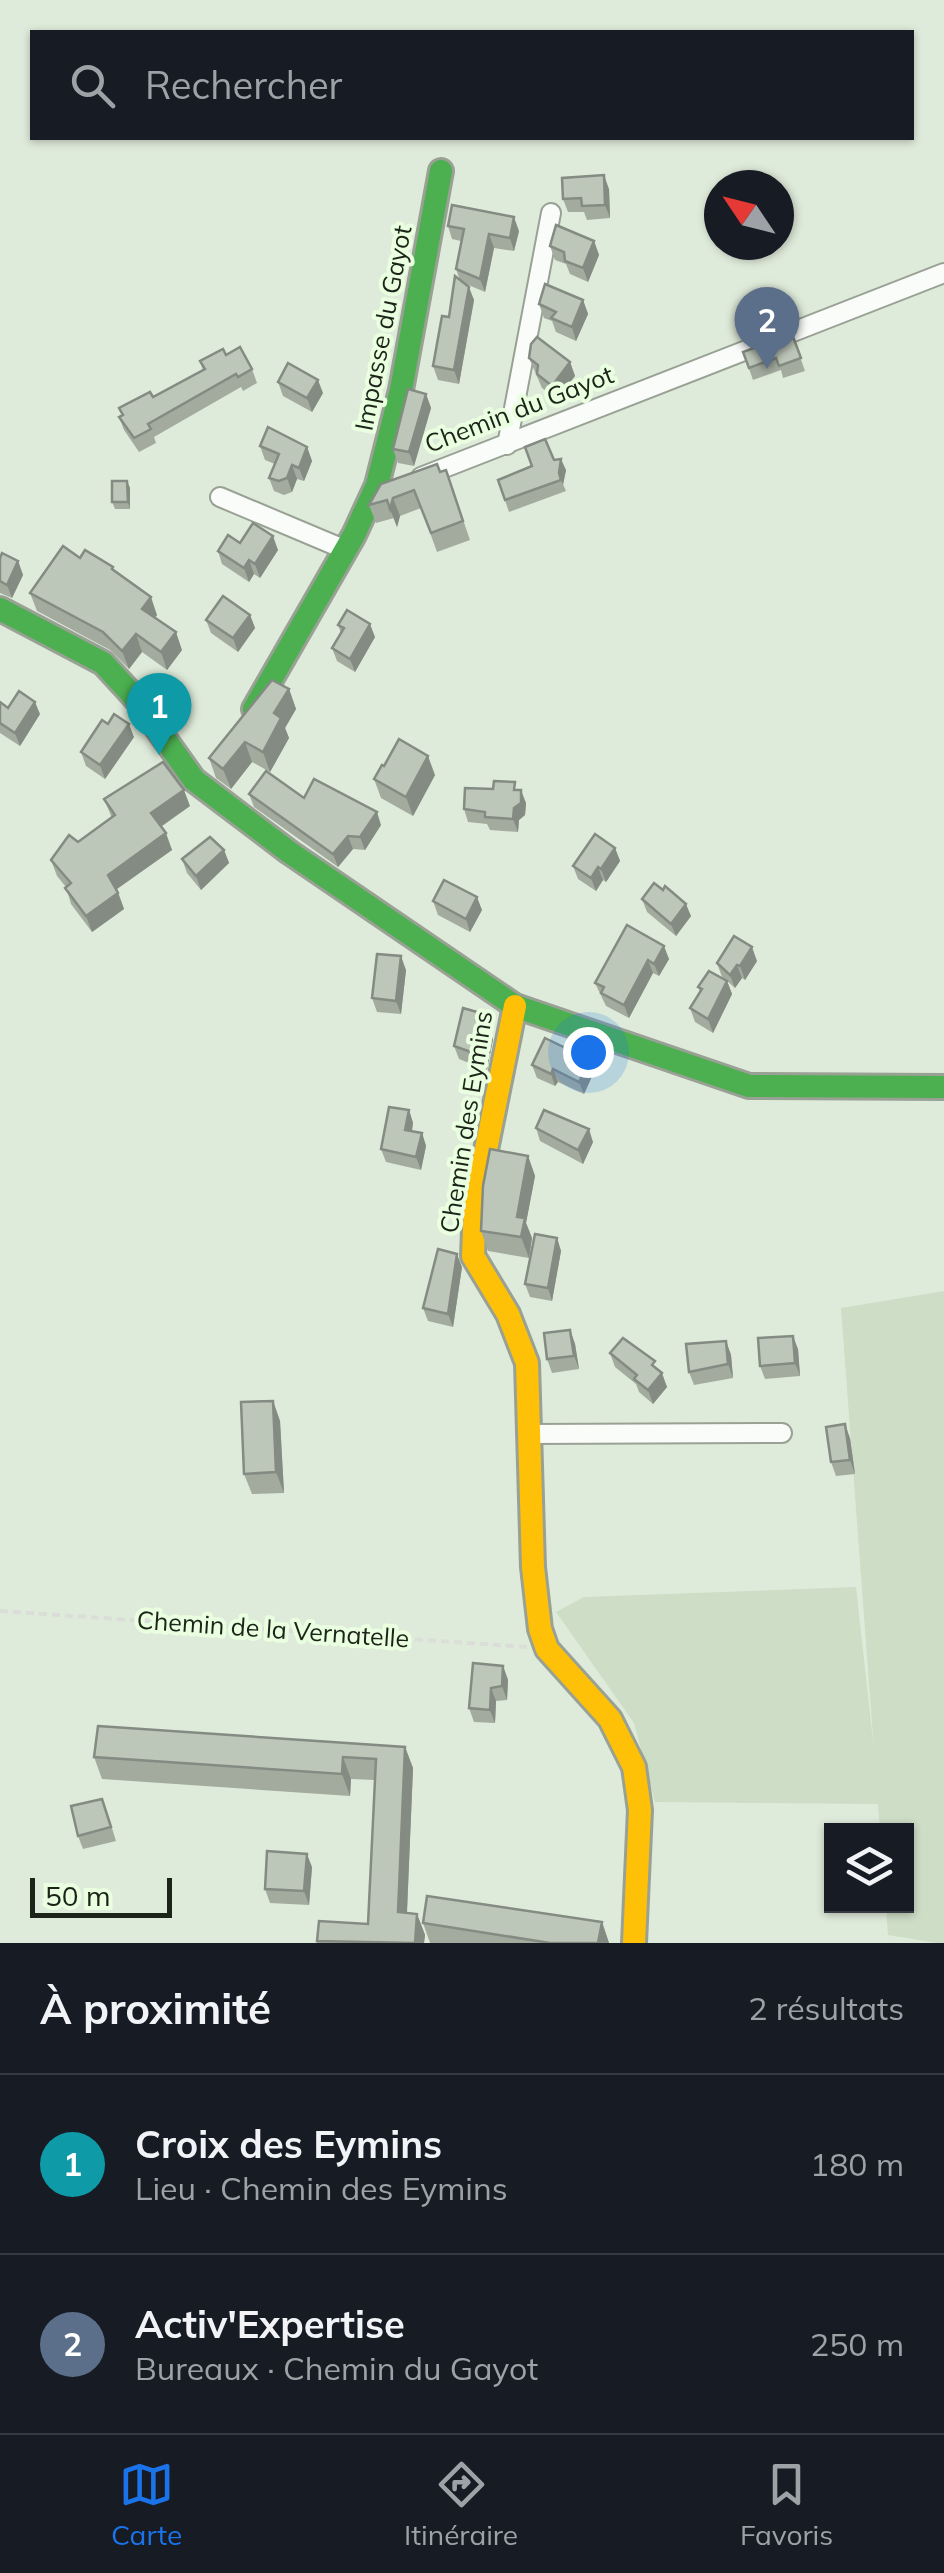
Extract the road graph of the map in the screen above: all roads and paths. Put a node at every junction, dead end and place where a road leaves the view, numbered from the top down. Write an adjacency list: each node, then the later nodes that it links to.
1 (441, 172): 7 (street, Impasse du Gayot)
2 (551, 213): 4 (street)
3 (944, 273): 4 (street, Chemin du Gayot)
4 (508, 445): 5 (street, Chemin du Gayot)
5 (410, 480)
6 (220, 497): 7 (street)
7 (346, 550): 9 (street)
8 (0, 609): 10 (street, Chemin des Eymins)
9 (239, 729)
10 (515, 1006): 11 (street); 13 (street, Chemin des Eymins)
11 (944, 1087)
12 (782, 1433): 13 (street)
13 (529, 1434): 15 (street, Chemin des Eymins)
14 (0, 1611): 15 (path, Chemin de la Vernatelle)
15 (547, 1649): 16 (street)
16 (634, 1943)

